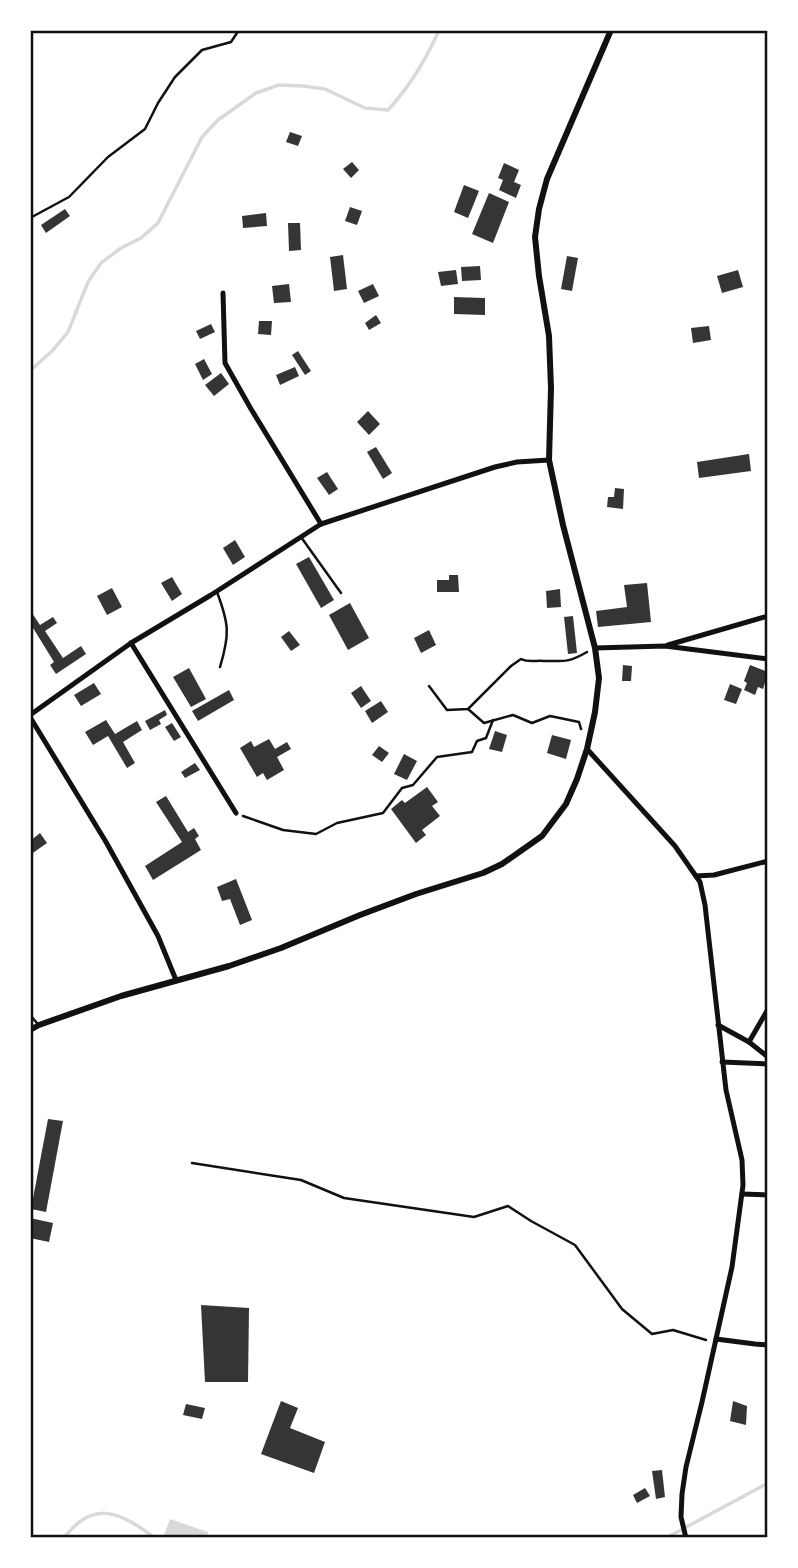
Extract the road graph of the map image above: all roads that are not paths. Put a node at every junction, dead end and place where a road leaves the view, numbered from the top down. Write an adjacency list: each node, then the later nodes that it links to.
1 (611, 30): 3 (street)
2 (223, 293): 4 (street)
3 (549, 460): 4 (street); 11 (street)
4 (321, 524): 5 (street)
5 (301, 537): 6 (street); 7 (lane)
6 (217, 592): 9 (street); 13 (lane)
7 (341, 593)
8 (768, 616): 10 (street)
9 (131, 643): 14 (street); 16 (street)
10 (665, 646): 11 (street); 12 (street)
11 (595, 648): 15 (street)
12 (768, 659)
13 (220, 667)
14 (30, 716): 19 (street)
15 (587, 749): 18 (street); 19 (street)
16 (236, 813)
17 (768, 861): 18 (street)
18 (696, 876): 23 (street)
19 (176, 980): 22 (street)
20 (768, 1009): 25 (street)
21 (30, 1016): 22 (lane)
22 (39, 1025): 24 (street)
23 (719, 1025): 25 (street); 27 (street)
24 (30, 1030)
25 (749, 1042): 26 (street)
26 (768, 1057)
27 (722, 1062): 28 (street); 29 (street)
28 (768, 1064)
29 (742, 1194): 30 (street); 31 (street)
30 (768, 1195)
31 (716, 1339): 32 (street); 33 (street)
32 (768, 1345)
33 (686, 1538)

